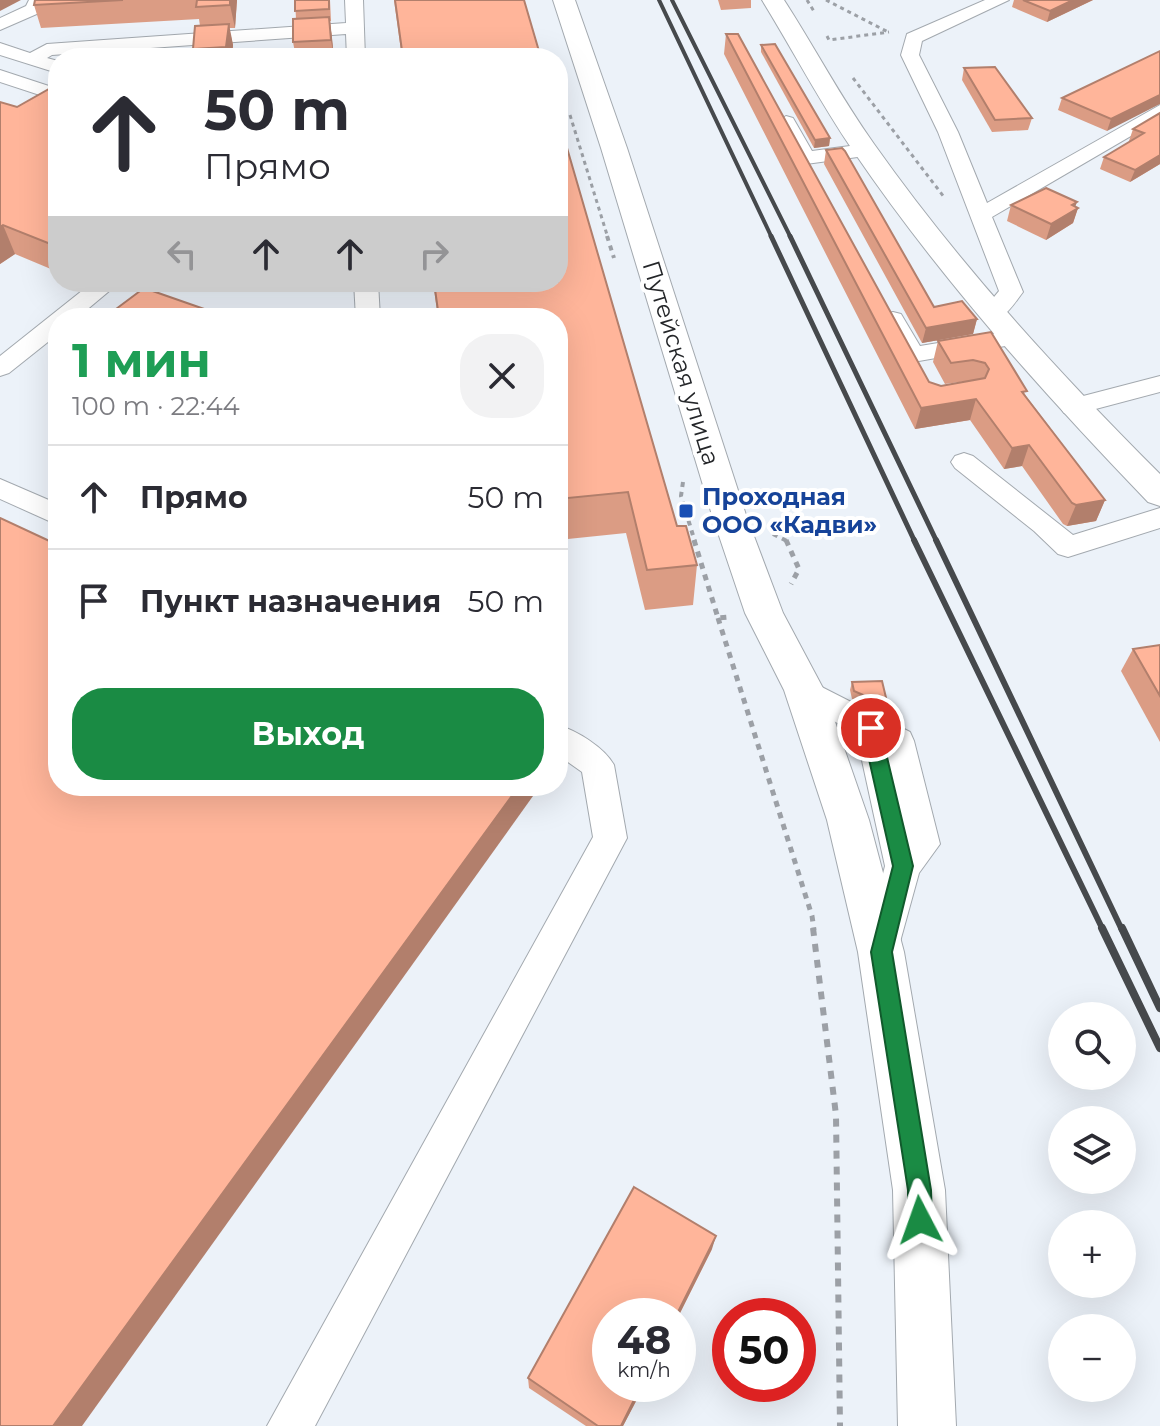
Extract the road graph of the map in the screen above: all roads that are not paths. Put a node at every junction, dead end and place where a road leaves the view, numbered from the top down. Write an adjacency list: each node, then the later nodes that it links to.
1 (38, 0): 6 (street)
2 (354, 0): 7 (street)
3 (564, 0): 38 (main road, Путейская улица)
4 (773, 0): 18 (main road)
5 (1000, 0): 21 (street)
6 (0, 25)
7 (355, 28): 8 (street); 9 (street)
8 (75, 48)
9 (356, 48)
10 (0, 49): 12 (street)
11 (48, 50): 12 (street)
12 (33, 59): 13 (street)
13 (48, 64)
14 (0, 76): 15 (street)
15 (48, 92)
16 (777, 105): 19 (street)
17 (1160, 111): 21 (street)
18 (865, 150): 19 (street); 25 (main road)
19 (806, 158): 20 (street)
20 (821, 186)
21 (979, 216): 25 (street)
22 (95, 292): 24 (street)
23 (882, 298): 28 (street)
24 (75, 308)
25 (992, 314): 27 (main road)
26 (48, 330): 29 (street)
27 (1011, 338): 28 (street); 32 (main road)
28 (913, 355): 30 (street)
29 (0, 368)
30 (927, 382)
31 (1160, 384): 32 (street)
32 (1073, 407): 35 (main road)
33 (964, 462): 37 (street)
34 (0, 488): 36 (street)
35 (1160, 494)
36 (48, 510)
37 (1160, 518)
38 (804, 690): 42 (main road, Путейская улица); 42 (street)
39 (568, 745): 41 (street)
40 (568, 752): 41 (street)
41 (597, 765): 43 (street)
42 (881, 952): 44 (main road, Путейская улица)
43 (290, 1426)
44 (927, 1426)

